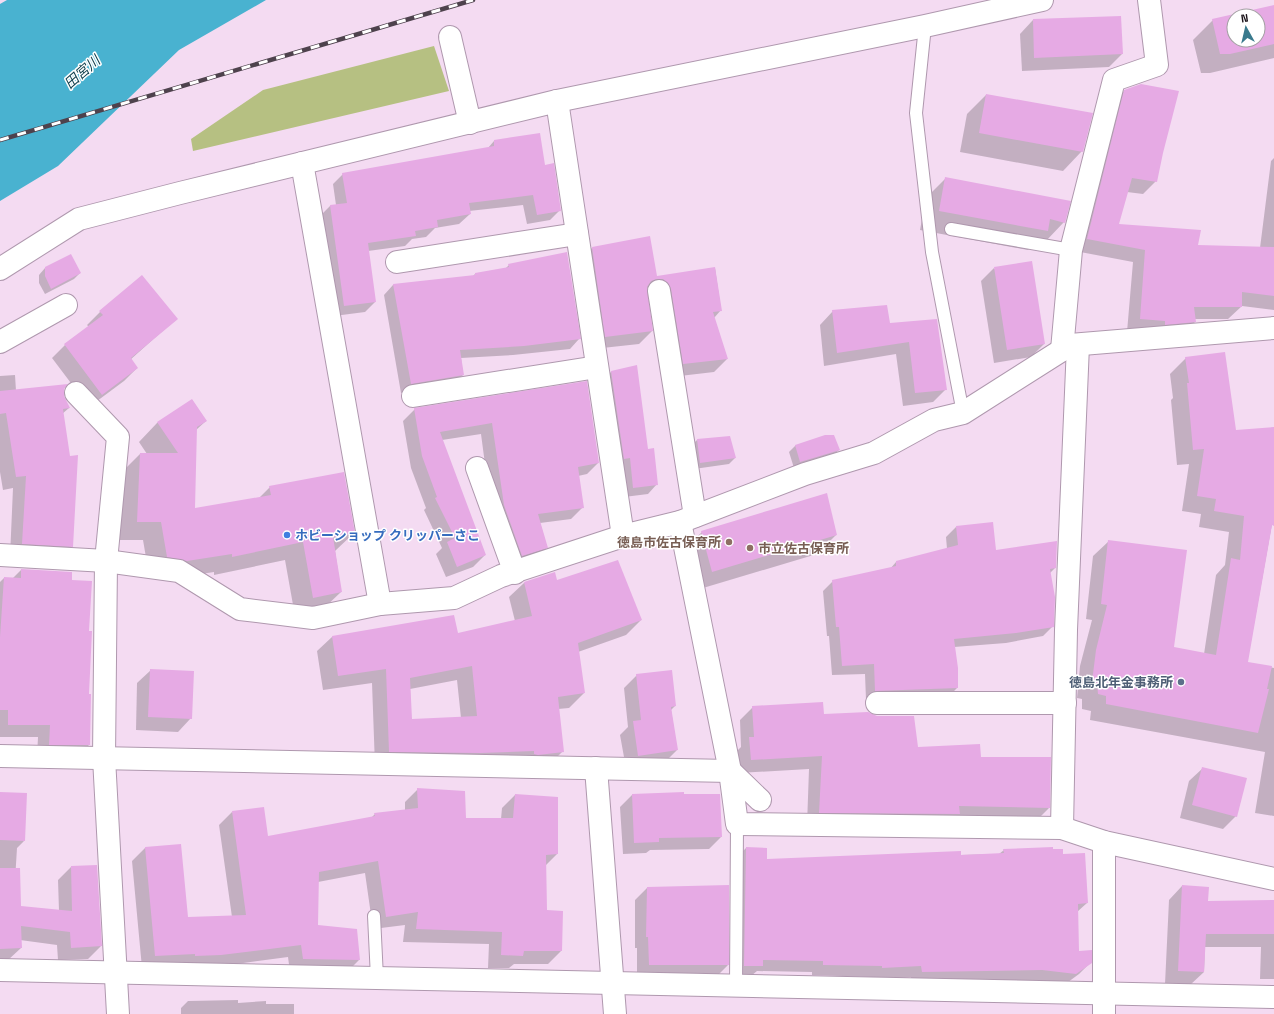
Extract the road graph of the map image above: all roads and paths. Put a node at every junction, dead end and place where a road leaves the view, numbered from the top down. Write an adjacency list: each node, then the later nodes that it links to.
1 (1042, 0): 3 (street)
2 (1149, 0): 10 (street)
3 (925, 26): 5 (street); 21 (lane)
4 (450, 37): 6 (street)
5 (557, 101): 6 (street); 9 (street)
6 (470, 123): 7 (street)
7 (302, 163): 12 (street); 28 (street)
8 (951, 229): 10 (lane)
9 (577, 234): 11 (street); 18 (street)
10 (1071, 250): 17 (street)
11 (396, 262)
12 (0, 269)
13 (659, 291): 23 (street)
14 (66, 305): 16 (street)
15 (1274, 328): 17 (street)
16 (0, 342)
17 (1070, 347): 21 (street); 30 (street)
18 (597, 367): 20 (street); 24 (street)
19 (76, 393): 26 (street)
20 (413, 396)
21 (962, 413): 23 (street)
22 (477, 468): 27 (street)
23 (688, 519): 24 (street); 34 (street)
24 (623, 536): 27 (street)
25 (0, 555): 26 (street)
26 (106, 561): 28 (street); 32 (street)
27 (515, 573): 28 (street)
28 (380, 604)
29 (877, 703): 30 (street)
30 (1065, 703): 37 (street)
31 (0, 756): 32 (street)
32 (104, 758): 33 (street); 42 (street)
33 (596, 768): 34 (street); 44 (street)
34 (730, 771): 35 (street); 36 (street)
35 (760, 800)
36 (736, 824): 37 (street); 45 (lane)
37 (1062, 828): 38 (street)
38 (1104, 842): 39 (street); 47 (street)
39 (1274, 879)
40 (374, 916): 43 (lane)
41 (0, 970): 42 (street)
42 (115, 972): 43 (street); 48 (street)
43 (376, 978): 44 (street)
44 (614, 983): 45 (street); 49 (street)
45 (736, 986): 47 (street)
46 (1274, 997): 47 (street)
47 (1104, 1004)
48 (118, 1014)
49 (615, 1014)

